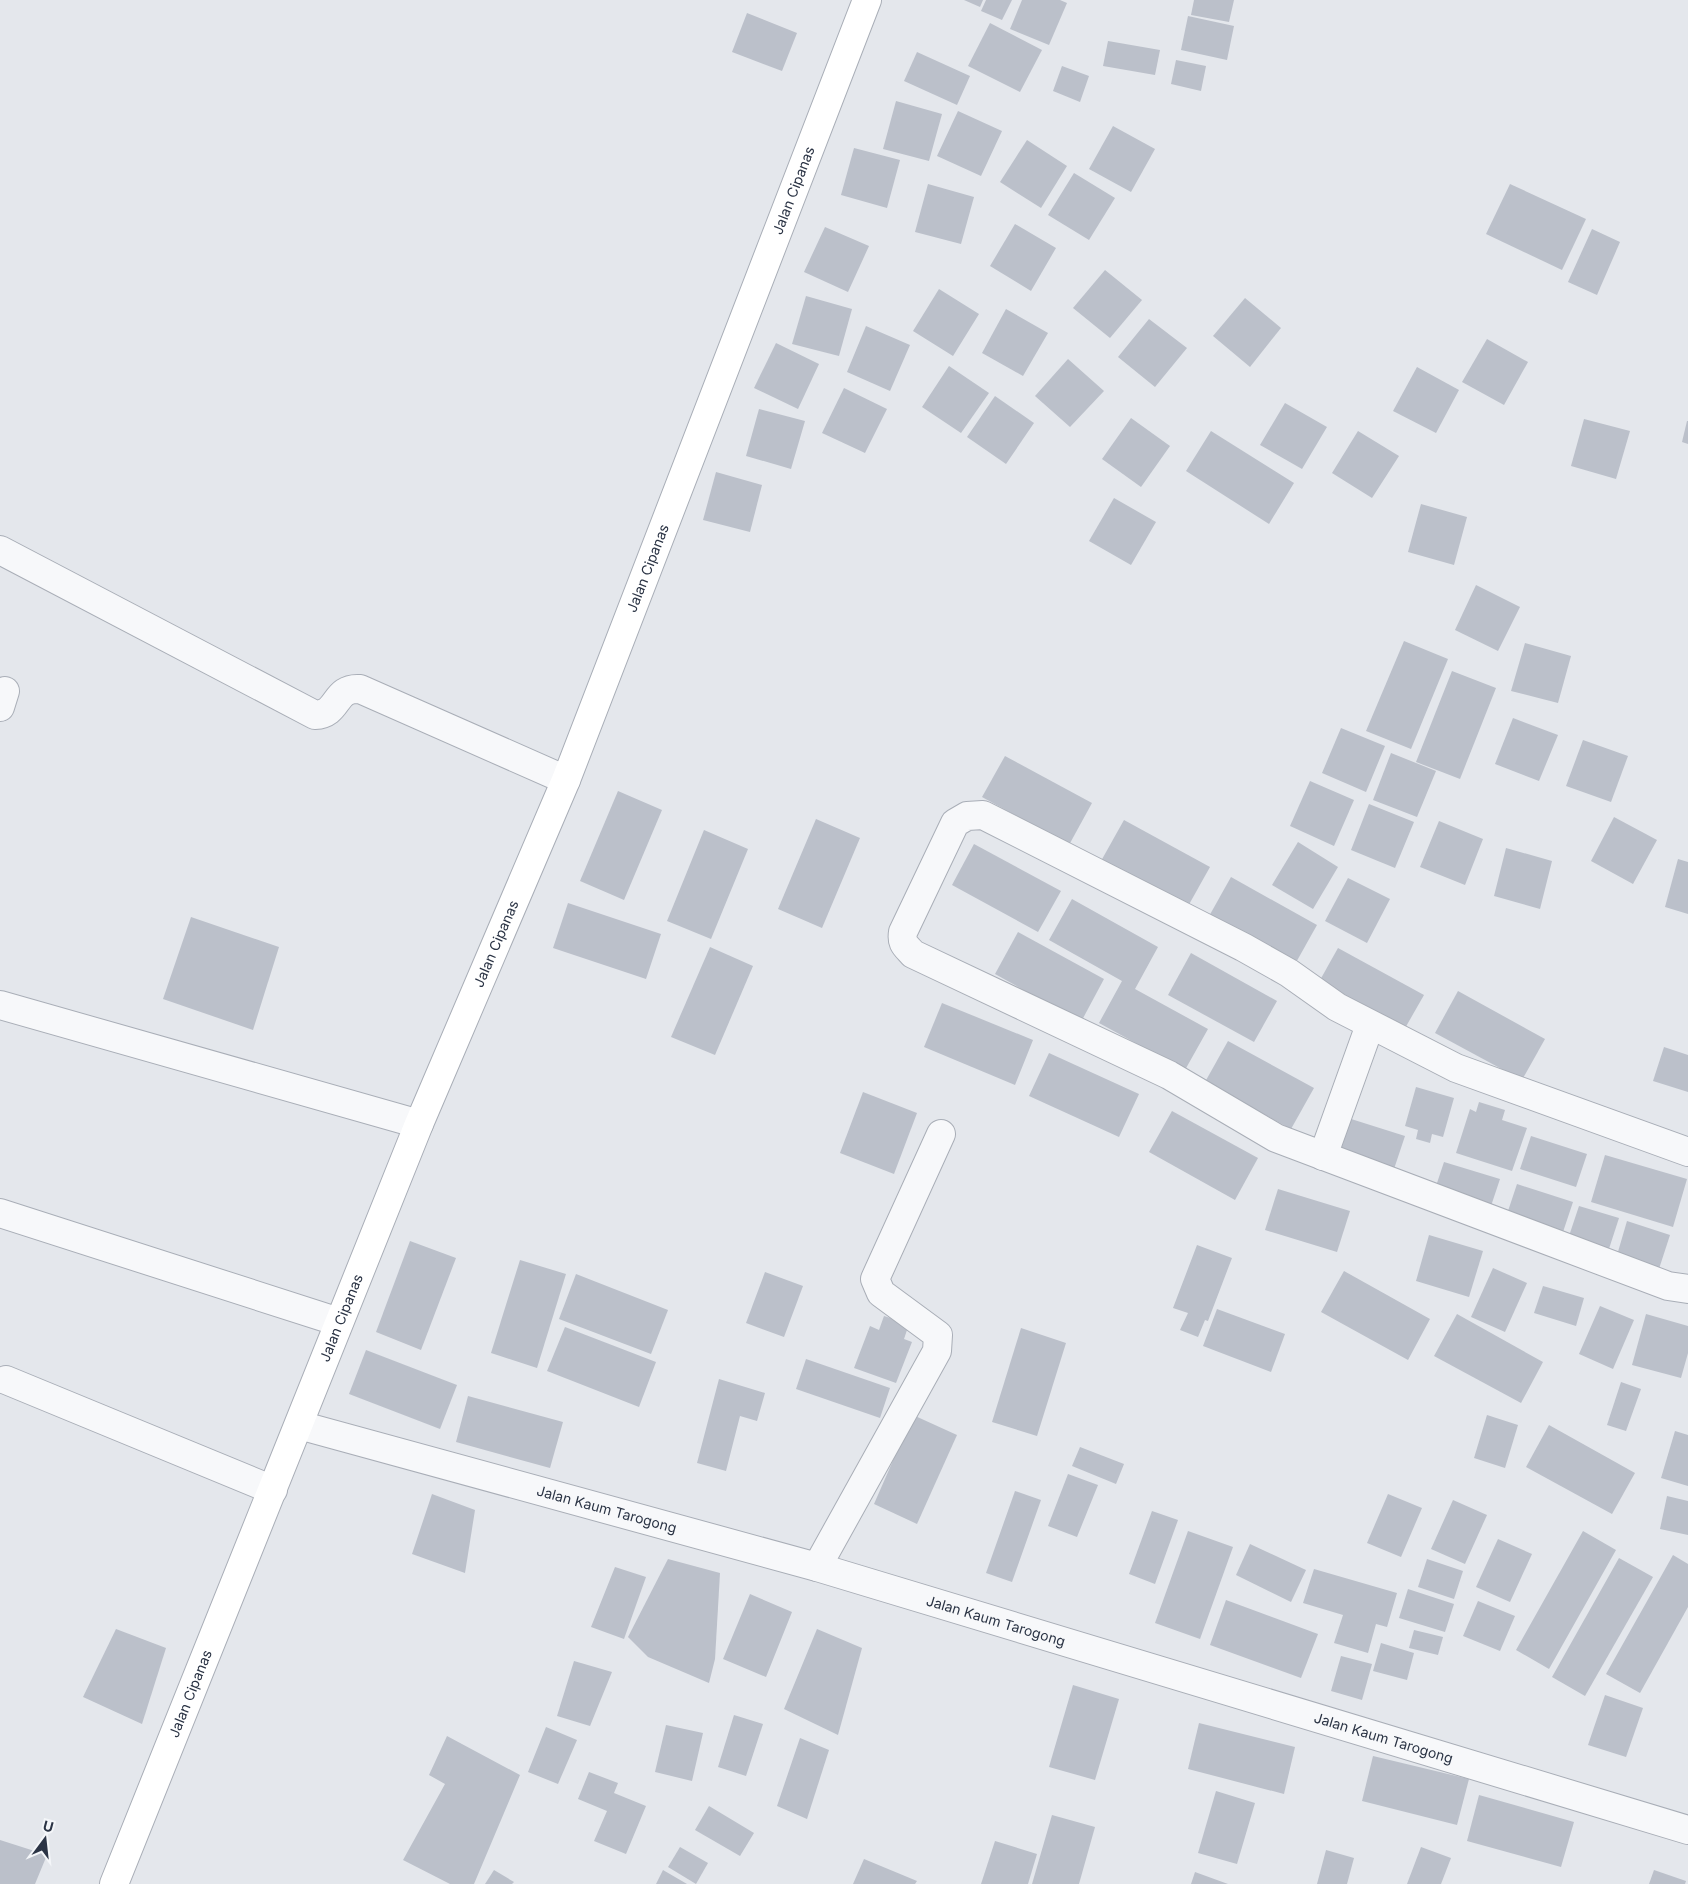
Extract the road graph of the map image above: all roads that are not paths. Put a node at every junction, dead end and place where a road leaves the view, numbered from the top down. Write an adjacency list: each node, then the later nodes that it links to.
1 (867, 0): 3 (street, Jalan Cipanas)
2 (0, 550): 3 (street)
3 (566, 780): 6 (street, Jalan Cipanas)
4 (0, 1005): 6 (street)
5 (1370, 1025): 8 (street); 9 (street); 9 (street)
6 (419, 1124): 12 (street, Jalan Cipanas)
7 (941, 1134): 16 (street)
8 (1688, 1152)
9 (1323, 1156): 11 (street)
10 (0, 1213): 12 (street)
11 (1688, 1289)
12 (339, 1322): 14 (street, Jalan Cipanas)
13 (6, 1380): 15 (street)
14 (299, 1425): 15 (street, Jalan Cipanas); 16 (street, Jalan Kaum Tarogong)
15 (273, 1490): 18 (street, Jalan Cipanas)
16 (817, 1567): 17 (street, Jalan Kaum Tarogong)
17 (1688, 1830)
18 (114, 1884)

